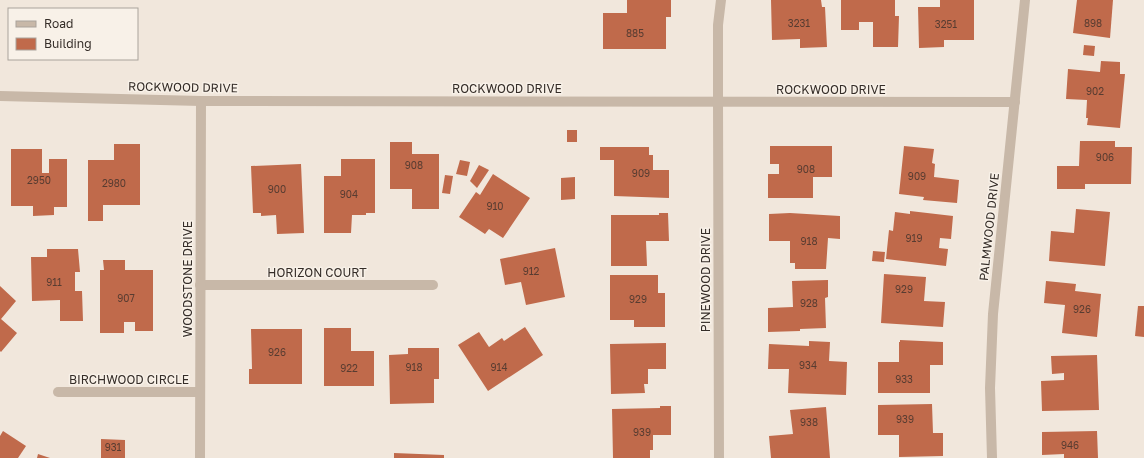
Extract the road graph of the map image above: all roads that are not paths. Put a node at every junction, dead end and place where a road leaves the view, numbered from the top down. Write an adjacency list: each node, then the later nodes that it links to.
1 (720, 0): 5 (street, PINEWOOD DRIVE)
2 (1025, 0): 6 (street, PALMWOOD DRIVE)
3 (0, 96): 4 (street, ROCKWOOD DRIVE)
4 (201, 101): 5 (street, ROCKWOOD DRIVE); 7 (street, WOODSTONE DRIVE)
5 (718, 102): 6 (street, ROCKWOOD DRIVE); 12 (street, PINEWOOD DRIVE)
6 (1014, 102): 13 (street, PALMWOOD DRIVE)
7 (200, 285): 8 (street, HORIZON COURT); 10 (street, WOODSTONE DRIVE)
8 (433, 285)
9 (58, 392): 10 (street, BIRCHWOOD CIRCLE)
10 (200, 392): 11 (street, WOODSTONE DRIVE)
11 (200, 458)
12 (719, 458)
13 (992, 458)

